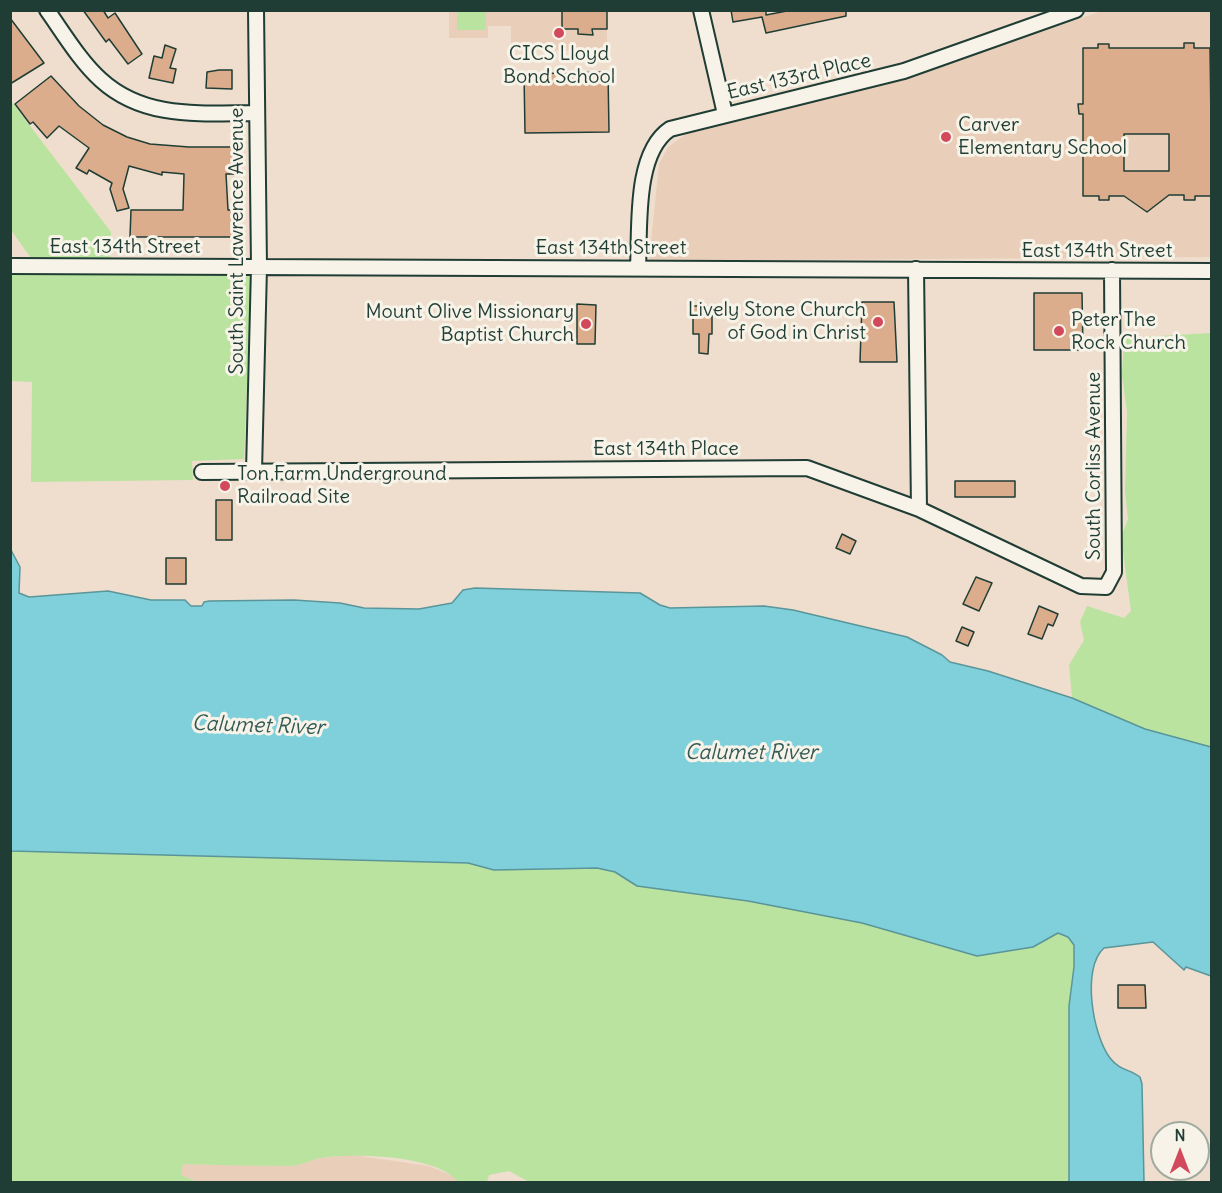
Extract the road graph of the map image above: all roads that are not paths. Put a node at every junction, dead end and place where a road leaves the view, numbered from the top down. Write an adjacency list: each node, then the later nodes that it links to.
1 (47, 10): 5 (street)
2 (256, 10): 5 (street, South Saint Lawrence Avenue)
3 (702, 10): 6 (street)
4 (1076, 10): 6 (street, East 133rd Place)
5 (256, 113): 8 (street, South Saint Lawrence Avenue)
6 (725, 114): 9 (street, East 133rd Place)
7 (10, 266): 8 (street, East 134th Street)
8 (259, 267): 9 (street, East 134th Street); 13 (street, South Saint Lawrence Avenue)
9 (638, 268): 10 (street, East 134th Street)
10 (916, 268): 11 (street, East 134th Street); 15 (street)
11 (1112, 270): 12 (street, East 134th Street); 16 (street, South Corliss Avenue)
12 (1212, 271)
13 (254, 471): 14 (street, East 134th Place); 15 (street, East 134th Place)
14 (202, 472)
15 (919, 509): 16 (street, East 134th Place)
16 (1106, 587)

